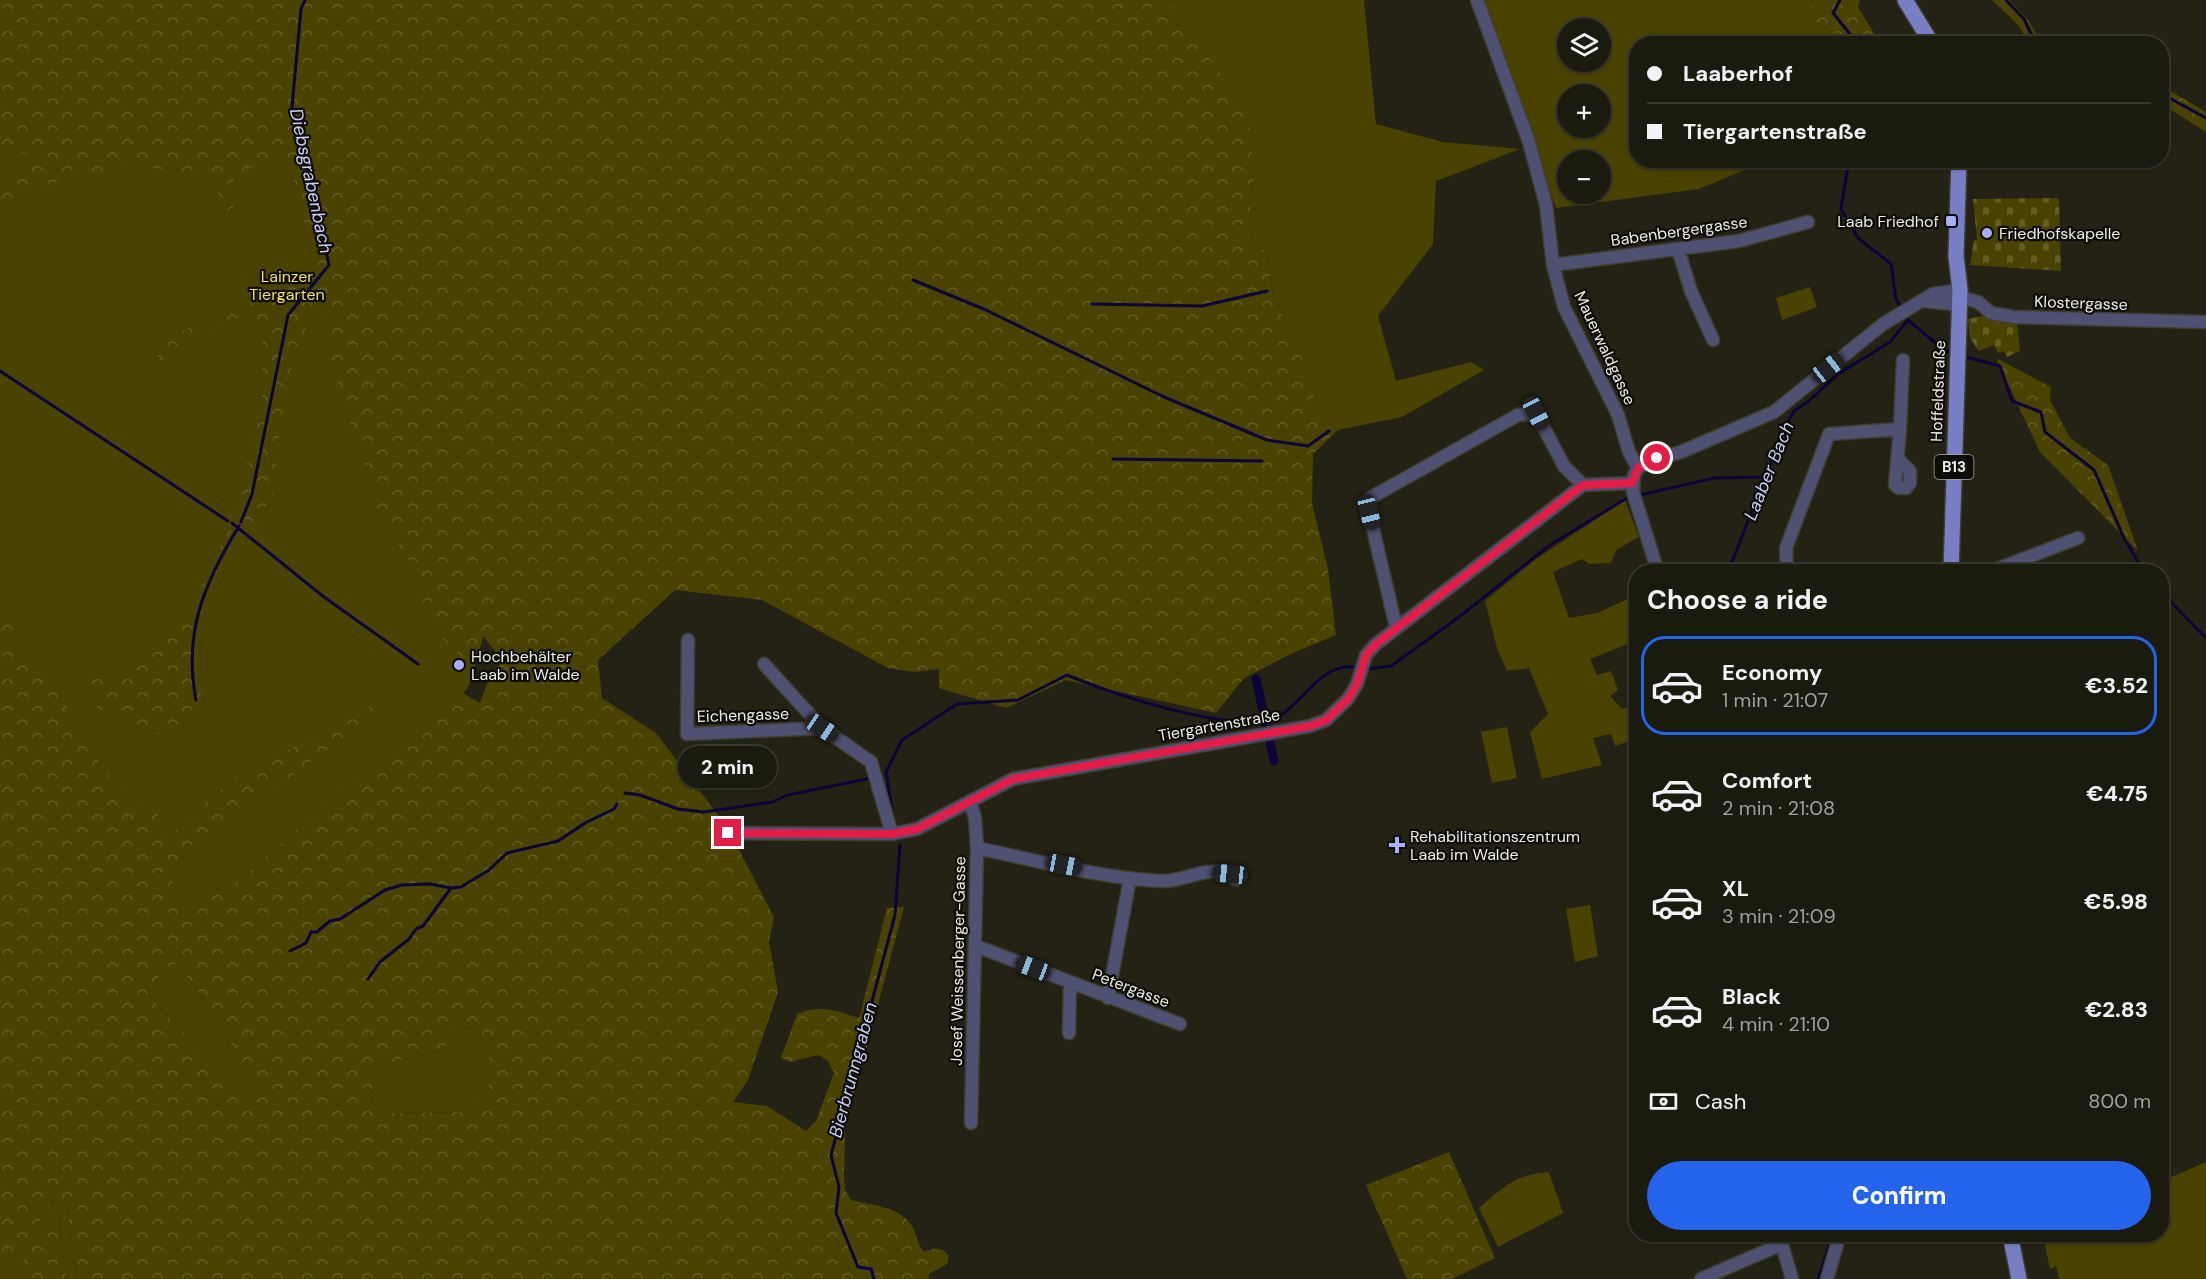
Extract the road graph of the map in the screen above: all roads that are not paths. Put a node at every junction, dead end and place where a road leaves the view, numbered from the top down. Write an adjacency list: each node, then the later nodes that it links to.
1 (1476, 0): 7 (street, Mauerwaldgasse)
2 (1905, 0): 3 (main road)
3 (1927, 36)
4 (1959, 168): 8 (main road, Hoffeldstraße / B13)
5 (1808, 222): 6 (street, Babenbergergasse)
6 (1678, 249): 7 (street, Babenbergergasse); 10 (street)
7 (1553, 265): 14 (street, Mauerwaldgasse)
8 (1960, 294): 9 (street, Klostergasse); 14 (street, Klostergasse); 20 (main road, Hoffeldstraße / B13)
9 (2206, 322)
10 (1713, 340)
11 (1903, 360): 12 (street)
12 (1900, 429): 13 (street); 19 (street)
13 (1899, 460)
14 (1638, 468): 15 (street)
15 (1632, 483): 16 (street); 18 (street)
16 (1583, 485): 22 (street, Tiergartenstraße); 22 (street)
17 (2078, 538): 21 (street)
18 (1656, 564)
19 (1787, 564)
20 (1951, 564)
21 (2010, 564)
22 (1396, 627): 26 (street, Tiergartenstraße)
23 (688, 640): 25 (street, Eichengasse)
24 (764, 664): 25 (street)
25 (822, 728): 28 (street)
26 (970, 801): 28 (street, Tiergartenstraße); 29 (street, Josef Weissenberger-Gasse)
27 (728, 833): 28 (street, Tiergartenstraße)
28 (892, 834)
29 (977, 848): 30 (street); 32 (street, Josef Weissenberger-Gasse)
30 (1130, 878): 31 (street); 34 (street)
31 (1236, 880)
32 (976, 946): 33 (street, Petergasse); 37 (street, Josef Weissenberger-Gasse)
33 (1070, 982): 34 (street, Petergasse); 36 (street, Petergasse)
34 (1108, 998): 35 (street, Petergasse)
35 (1180, 1024)
36 (1069, 1033)
37 (971, 1123)
38 (1774, 1242): 42 (street)
39 (1781, 1242): 43 (street)
40 (1838, 1242): 44 (street)
41 (2012, 1242): 45 (main road)
42 (1701, 1279)
43 (1792, 1279)
44 (1827, 1279)
45 (2019, 1279)

